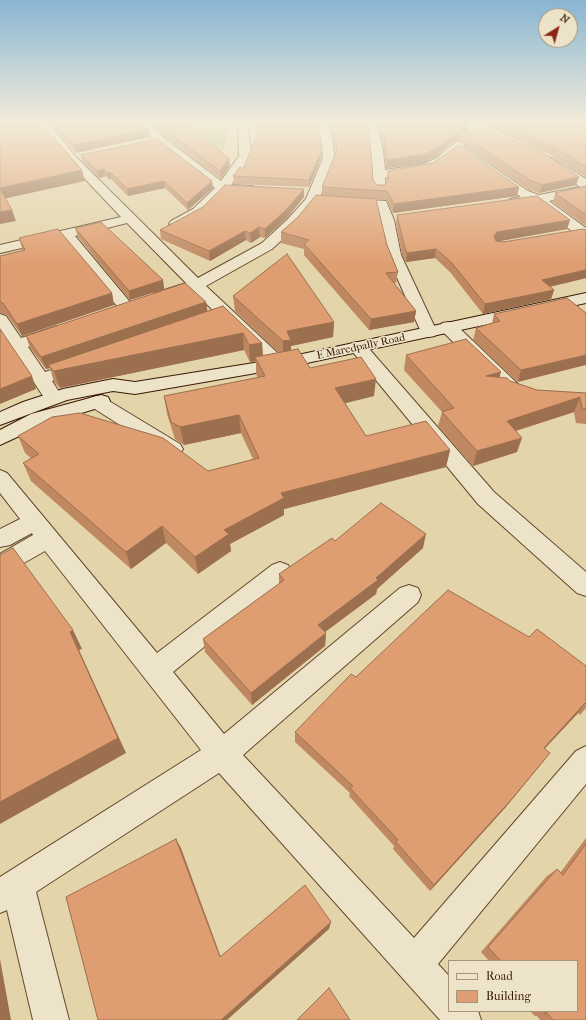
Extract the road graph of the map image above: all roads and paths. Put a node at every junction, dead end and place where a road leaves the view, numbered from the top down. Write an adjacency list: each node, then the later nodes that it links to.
1 (83, 170): 19 (street)
2 (198, 170): 11 (street)
3 (235, 170): 11 (street)
4 (324, 170): 15 (street)
5 (379, 170): 9 (street)
6 (411, 170): 9 (street)
7 (489, 170): 16 (street)
8 (563, 170): 10 (street)
9 (379, 175): 17 (street)
10 (586, 185)
11 (222, 188): 13 (street); 25 (street)
12 (586, 189): 16 (street)
13 (268, 190)
14 (298, 192): 15 (street)
15 (313, 197): 17 (street); 27 (street)
16 (538, 198): 18 (street); 22 (street)
17 (381, 204): 21 (street)
18 (500, 204)
19 (132, 218): 23 (street); 25 (street)
20 (402, 218): 21 (street)
21 (387, 220): 32 (street)
22 (585, 233): 24 (street)
23 (66, 234): 26 (street); 27 (street)
24 (561, 236)
25 (151, 238): 27 (street)
26 (0, 248)
27 (196, 285): 36 (street)
28 (586, 298): 30 (street, E Maredpally Road)
29 (0, 319): 33 (street)
30 (448, 327): 32 (street, E Maredpally Road); 39 (street)
31 (68, 328): 33 (street)
32 (429, 332): 34 (street, E Maredpally Road)
33 (17, 345): 37 (street)
34 (358, 347): 36 (street, E Maredpally Road); 49 (street)
35 (93, 361): 37 (street)
36 (278, 364): 38 (street, E Maredpally Road)
37 (41, 379): 40 (street)
38 (135, 388): 40 (street, E Maredpally Road); 41 (street, E Maredpally Road)
39 (539, 397)
40 (54, 398): 42 (street, E Maredpally Road)
41 (97, 402): 43 (street, E Maredpally Road); 44 (street)
42 (0, 419)
43 (0, 438)
44 (192, 461)
45 (0, 478): 46 (street)
46 (26, 536): 47 (street); 51 (street)
47 (0, 565)
48 (280, 572): 51 (street)
49 (586, 586)
50 (409, 595): 52 (street)
51 (154, 671): 52 (street)
52 (222, 754): 54 (street); 55 (street)
53 (586, 761): 55 (street)
54 (9, 890): 59 (street)
55 (415, 964): 56 (street)
56 (448, 1003)
57 (454, 1012): 60 (street)
58 (456, 1012): 61 (street)
59 (51, 1020)
60 (447, 1020)
61 (463, 1020)

